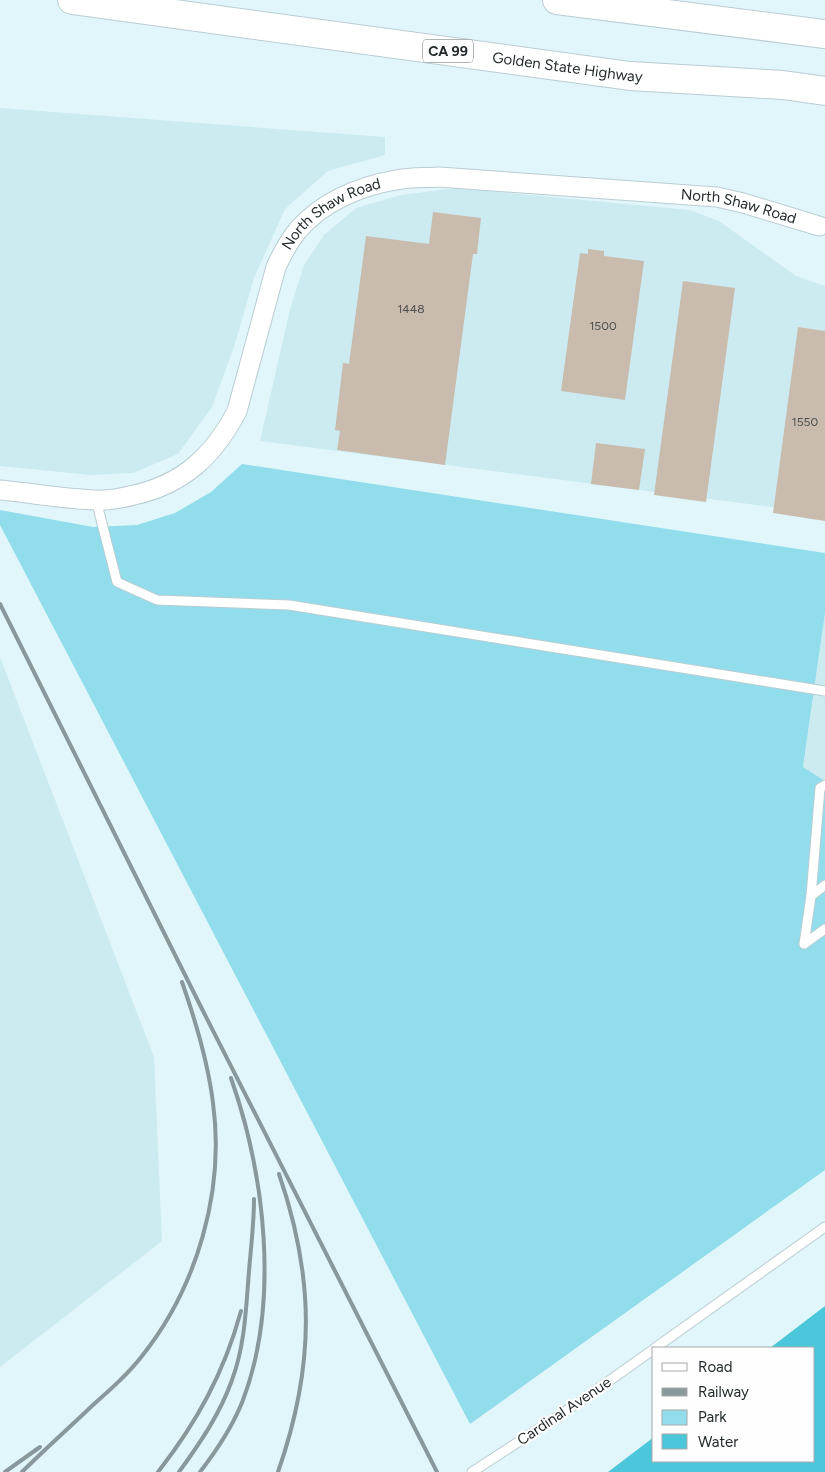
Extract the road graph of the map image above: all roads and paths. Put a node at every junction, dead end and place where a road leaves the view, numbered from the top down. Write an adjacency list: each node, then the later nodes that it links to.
1 (72, 0): 4 (highway, Golden State Highway / CA 99)
2 (557, 0): 3 (highway)
3 (825, 34)
4 (825, 92)
5 (822, 226): 7 (street, North Shaw Road)
6 (0, 490): 7 (street, North Shaw Road)
7 (96, 500): 8 (lane)
8 (825, 691)
9 (825, 785): 11 (lane)
10 (825, 841): 11 (lane)
11 (815, 848): 13 (lane)
12 (825, 885): 13 (lane)
13 (811, 896): 14 (lane)
14 (825, 928)
15 (825, 1228): 16 (lane, Cardinal Avenue)
16 (658, 1347)
17 (652, 1351): 18 (lane, Cardinal Avenue)
18 (472, 1472)

